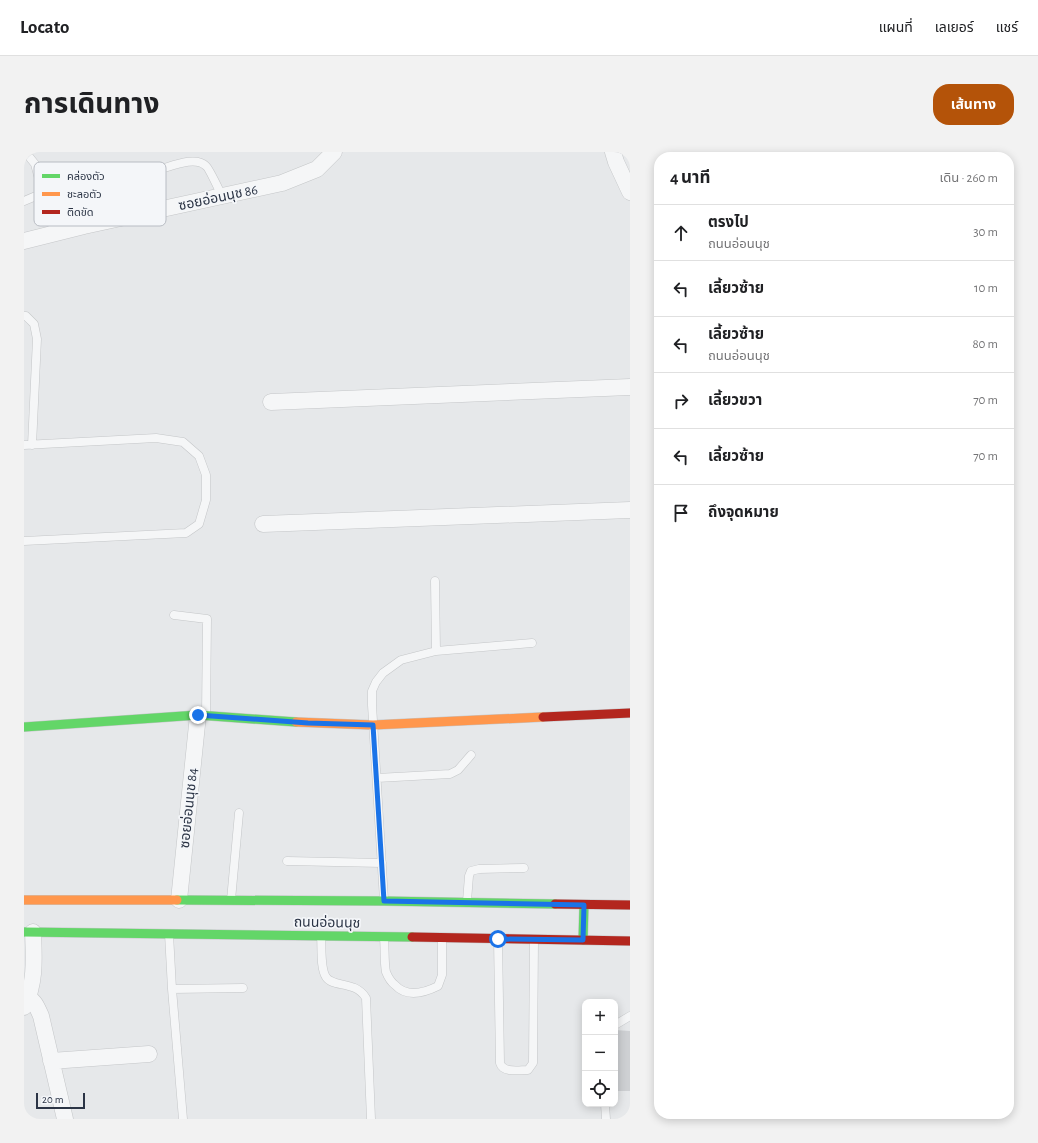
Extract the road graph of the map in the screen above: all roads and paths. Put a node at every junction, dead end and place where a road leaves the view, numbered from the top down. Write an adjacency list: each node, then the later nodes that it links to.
1 (334, 152): 7 (street, ซอยอ่อนนุช 86)
2 (613, 152): 6 (street)
3 (24, 154): 4 (lane)
4 (34, 163)
5 (166, 168): 7 (lane)
6 (630, 192)
7 (222, 196): 10 (street, ซอยอ่อนนุช 86)
8 (34, 197): 9 (lane)
9 (24, 201)
10 (166, 208)
11 (53, 226): 13 (lane)
12 (87, 226): 13 (street, ซอยอ่อนนุช 86)
13 (55, 233): 14 (street, ซอยอ่อนนุช 86)
14 (24, 241)
15 (24, 316): 18 (lane)
16 (630, 387): 17 (street)
17 (270, 402)
18 (28, 445): 21 (lane)
19 (630, 510): 20 (street)
20 (263, 524)
21 (24, 541)
22 (435, 581): 25 (lane)
23 (174, 615): 27 (lane)
24 (532, 643): 25 (lane)
25 (436, 651): 28 (lane)
26 (630, 713): 28 (main road)
27 (202, 716): 28 (main road); 29 (main road); 37 (street, ซอยอ่อนนุช 84)
28 (373, 725): 31 (lane)
29 (24, 727)
30 (471, 756): 31 (lane)
31 (376, 778): 34 (lane)
32 (239, 813): 38 (lane)
33 (287, 861): 34 (lane)
34 (382, 863): 39 (lane)
35 (524, 868): 40 (lane)
36 (24, 900): 37 (main road, ถนนอ่อนนุช)
37 (178, 900): 38 (main road, ถนนอ่อนนุช)
38 (231, 900): 39 (main road, ถนนอ่อนนุช)
39 (384, 901): 40 (main road, ถนนอ่อนนุช)
40 (467, 902): 41 (main road, ถนนอ่อนนุช)
41 (584, 905): 42 (main road, ถนนอ่อนนุช); 50 (main road)
42 (630, 906)
43 (28, 932): 44 (main road, ถนนอ่อนนุช); 54 (street)
44 (170, 934): 45 (main road, ถนนอ่อนนุช); 53 (lane)
45 (321, 936): 46 (main road, ถนนอ่อนนุช); 62 (lane)
46 (384, 936): 47 (main road, ถนนอ่อนนุช); 47 (lane)
47 (442, 937): 48 (main road, ถนนอ่อนนุช)
48 (498, 939): 49 (main road, ถนนอ่อนนุช); 49 (lane)
49 (534, 940): 50 (main road, ถนนอ่อนนุช)
50 (583, 940): 51 (main road, ถนนอ่อนนุช)
51 (630, 941)
52 (243, 988): 53 (lane)
53 (172, 989): 61 (lane)
54 (26, 1000): 58 (street)
55 (630, 1016): 56 (lane)
56 (618, 1023)
57 (149, 1054): 58 (street)
58 (51, 1061): 60 (street)
59 (605, 1107): 63 (lane)
60 (65, 1119)
61 (183, 1119)
62 (371, 1119)
63 (606, 1119)

